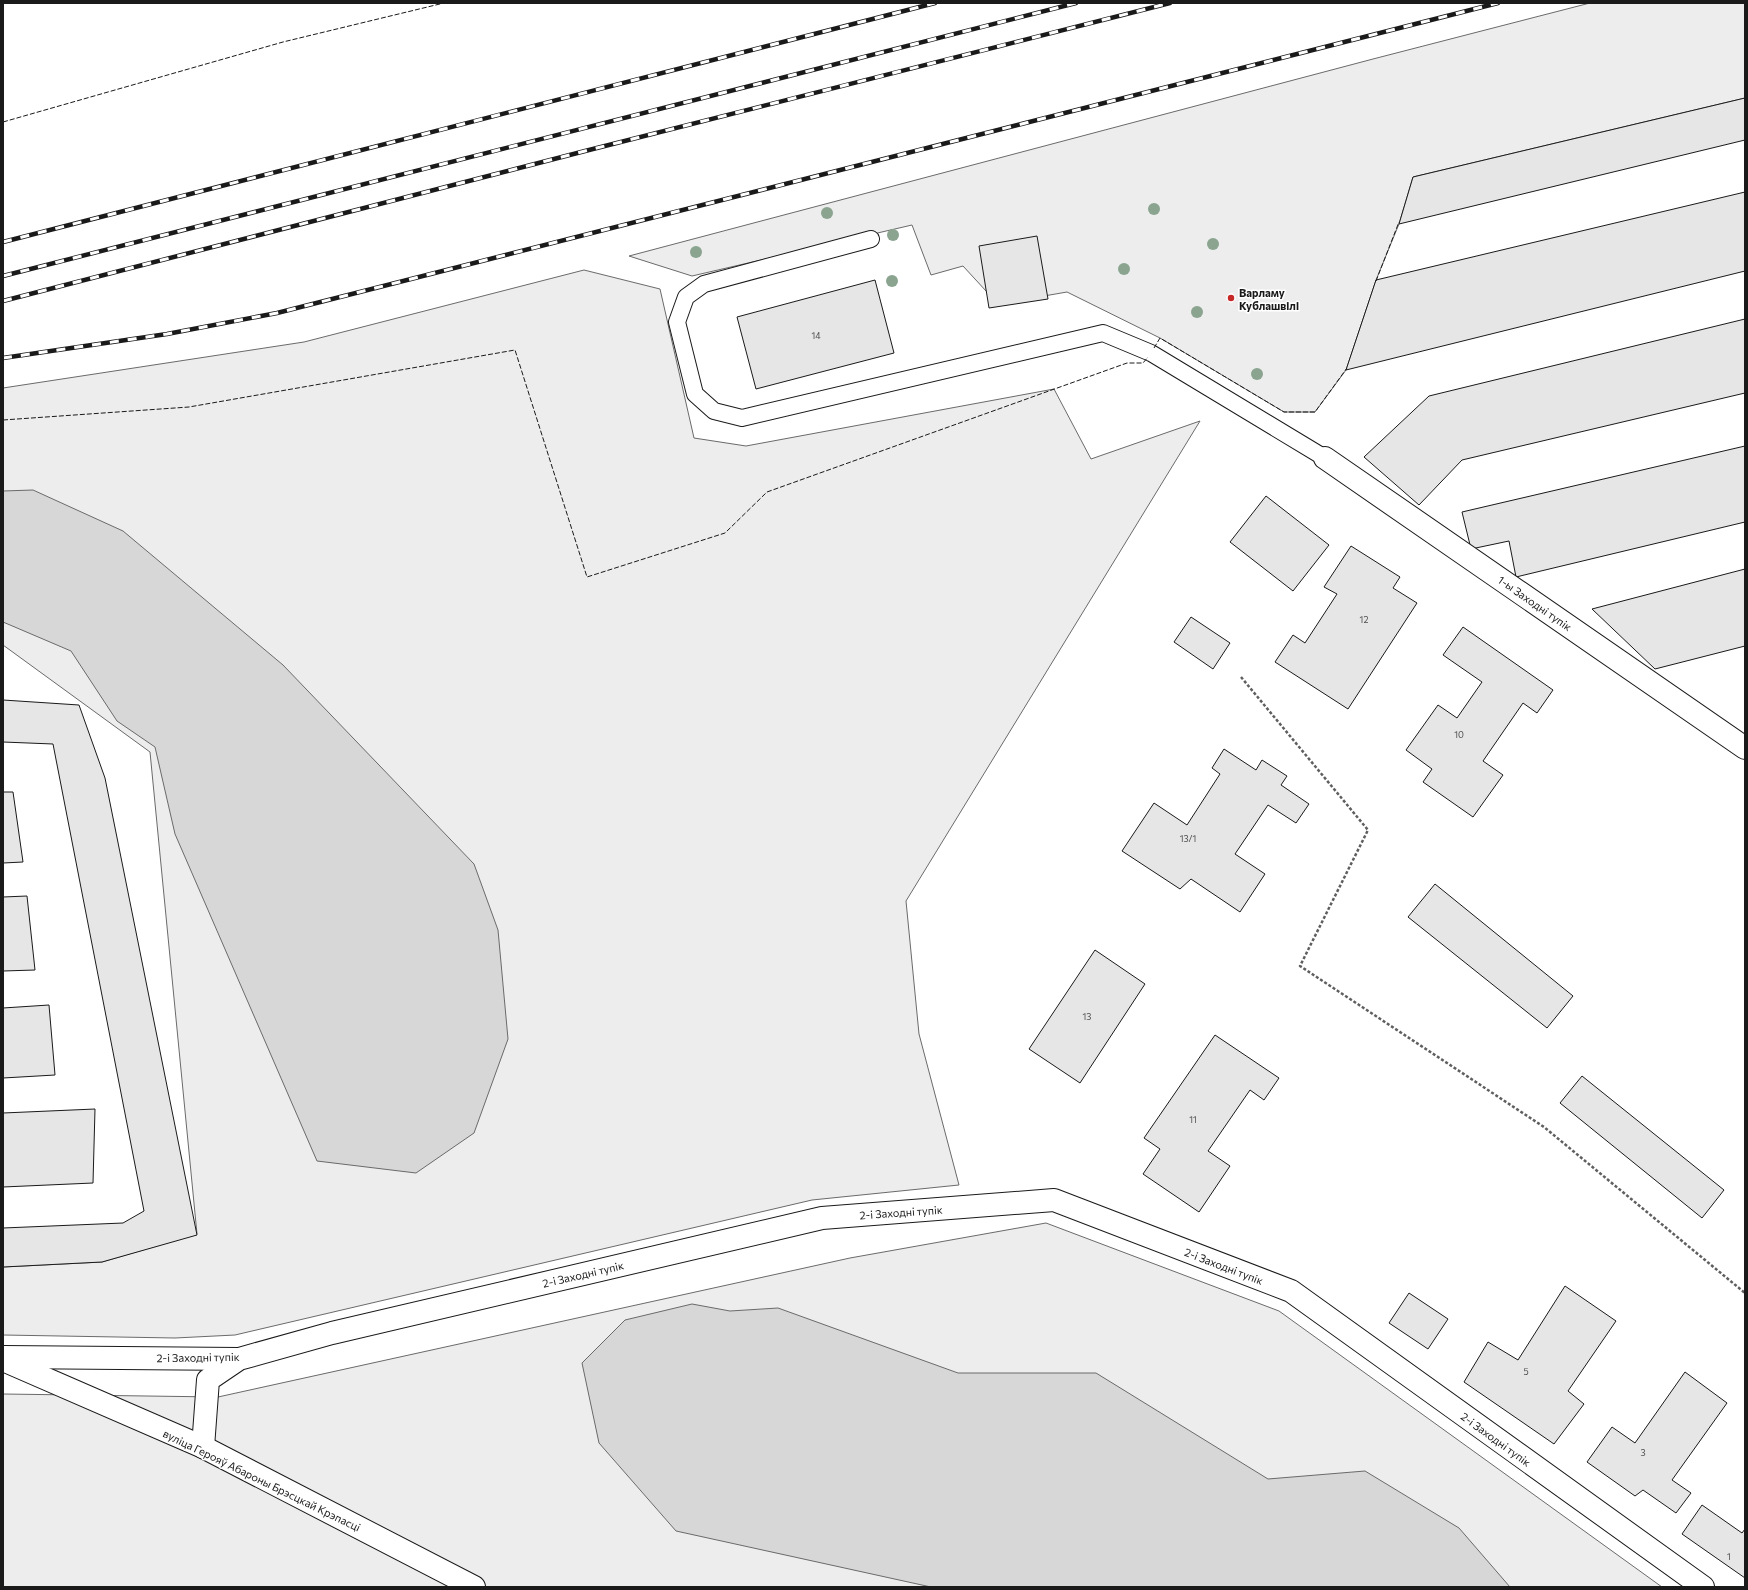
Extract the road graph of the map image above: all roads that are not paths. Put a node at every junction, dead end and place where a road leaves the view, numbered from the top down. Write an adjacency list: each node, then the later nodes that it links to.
1 (871, 240): 2 (lane)
2 (1325, 458): 3 (street, 1-ы Заходні тупік)
3 (1745, 748)
4 (3, 1357): 5 (street, 2-і Заходні тупік)
5 (239, 1359): 7 (street); 9 (street, 2-і Заходні тупік)
6 (3, 1360): 7 (street, вуліца Герояў Абароны Брэсцкай Крэпасці)
7 (203, 1447): 8 (street, вуліца Герояў Абароны Брэсцкай Крэпасці)
8 (474, 1587)
9 (1703, 1587)

